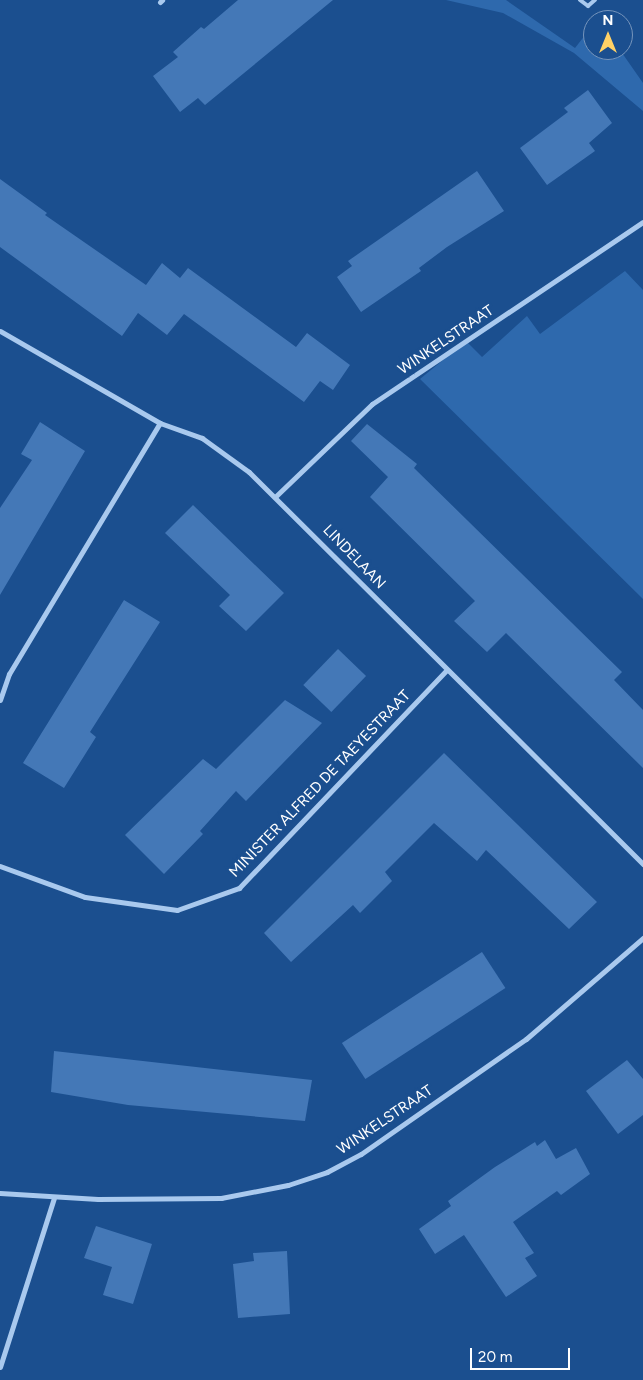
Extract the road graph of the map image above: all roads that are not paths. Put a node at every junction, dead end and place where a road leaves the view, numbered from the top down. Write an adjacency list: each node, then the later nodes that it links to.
1 (580, 0): 2 (lane)
2 (595, 0)
3 (643, 222): 6 (street, WINKELSTRAAT)
4 (0, 331): 5 (street, LINDELAAN)
5 (160, 423): 6 (street, LINDELAAN); 8 (street)
6 (276, 496): 7 (street, LINDELAAN)
7 (446, 671): 9 (street, LINDELAAN); 10 (street, MINISTER ALFRED DE TAEYESTRAAT)
8 (0, 700)
9 (643, 864)
10 (0, 866)
11 (643, 938): 13 (street, WINKELSTRAAT)
12 (0, 1193): 13 (street, WINKELSTRAAT)
13 (54, 1198): 14 (street)
14 (0, 1367)

